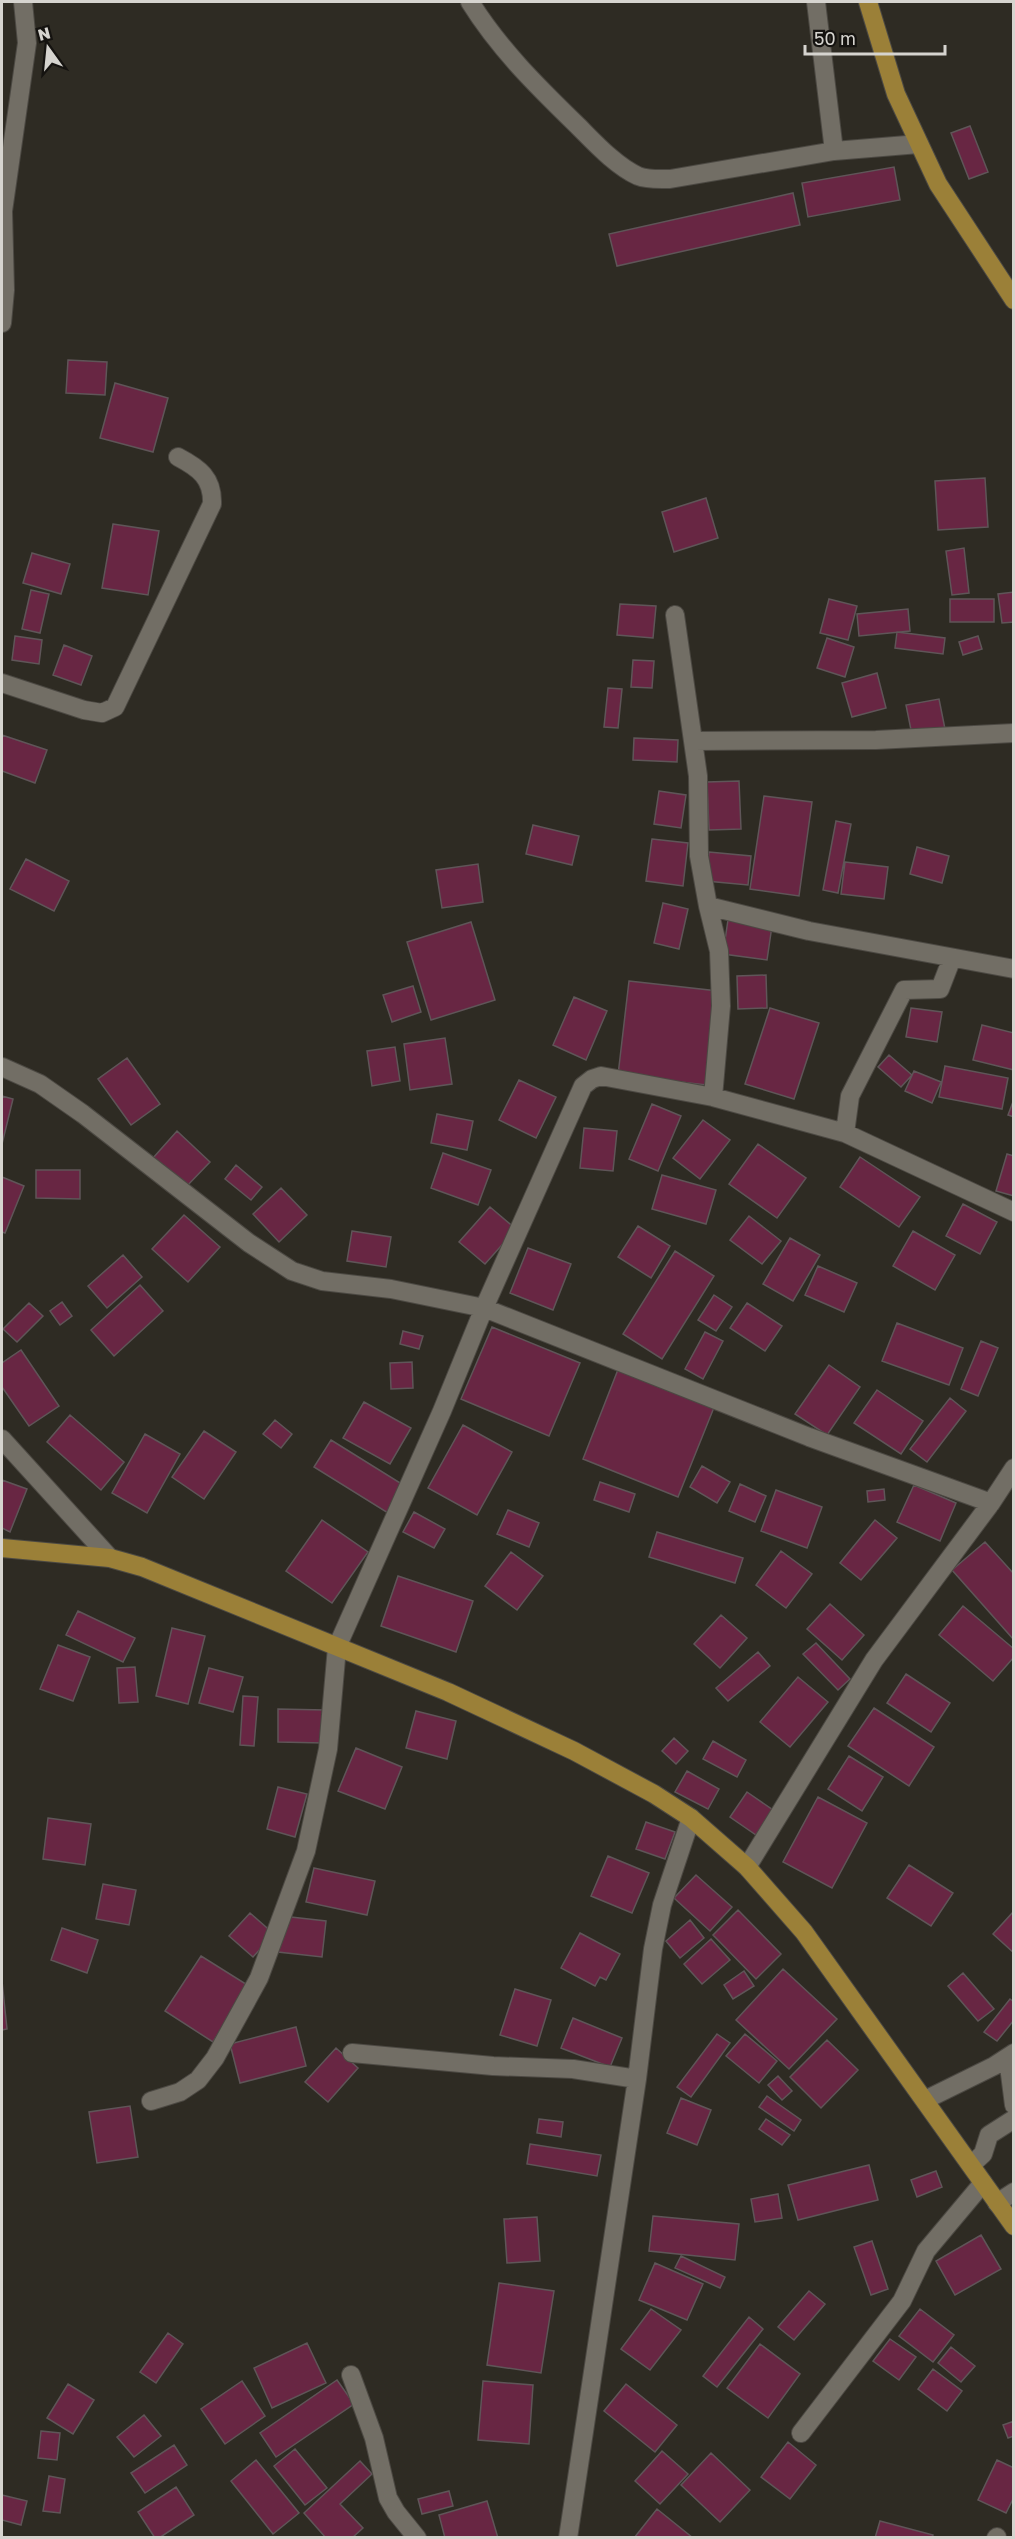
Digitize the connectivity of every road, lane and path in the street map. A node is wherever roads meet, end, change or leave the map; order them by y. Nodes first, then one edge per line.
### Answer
1 (23, 2) edge
2 (470, 2) edge
3 (816, 2) edge
4 (868, 2) edge
5 (919, 144) junction
6 (834, 151) junction
7 (1014, 300) edge
8 (2, 323) edge
9 (178, 457) dead end
10 (675, 615) dead end
11 (2, 683) edge
12 (1014, 733) edge
13 (693, 741) junction
14 (708, 906) junction
15 (952, 958) junction
16 (1014, 969) edge
17 (2, 1067) edge
18 (713, 1097) junction
19 (845, 1133) junction
20 (1014, 1212) edge
21 (483, 1308) junction
22 (2, 1439) edge
23 (1014, 1468) edge
24 (991, 1503) junction
25 (2, 1548) edge
26 (110, 1558) junction
27 (337, 1647) junction
28 (691, 1818) junction
29 (747, 1867) junction
30 (352, 2053) dead end
31 (1011, 2056) edge
32 (637, 2079) junction
33 (925, 2100) junction
34 (151, 2101) dead end
35 (1014, 2105) edge
36 (1014, 2119) edge
37 (971, 2166) junction
38 (983, 2183) junction
39 (1014, 2192) edge
40 (997, 2203) junction
41 (1014, 2226) edge
42 (351, 2375) dead end
43 (801, 2433) dead end
44 (417, 2538) edge
45 (568, 2538) edge

1 - 8 street
2 - 6 street
3 - 6 street
4 - 5 main road
5 - 6 street
5 - 7 main road
9 - 11 street
10 - 13 street
12 - 13 street
13 - 14 street
14 - 15 street
14 - 18 street
15 - 16 street
15 - 19 street
17 - 21 street
18 - 19 street
18 - 21 street
19 - 20 street
21 - 24 street
21 - 27 street
22 - 26 street
23 - 24 street
24 - 29 street
25 - 26 main road
26 - 27 main road
27 - 28 main road
27 - 34 street
28 - 29 main road
28 - 32 street
29 - 33 main road
30 - 32 street
31 - 33 street
31 - 35 street
32 - 45 street
33 - 37 main road
36 - 37 street
37 - 38 main road
38 - 40 main road
38 - 43 street
39 - 40 street
40 - 41 main road
42 - 44 street

